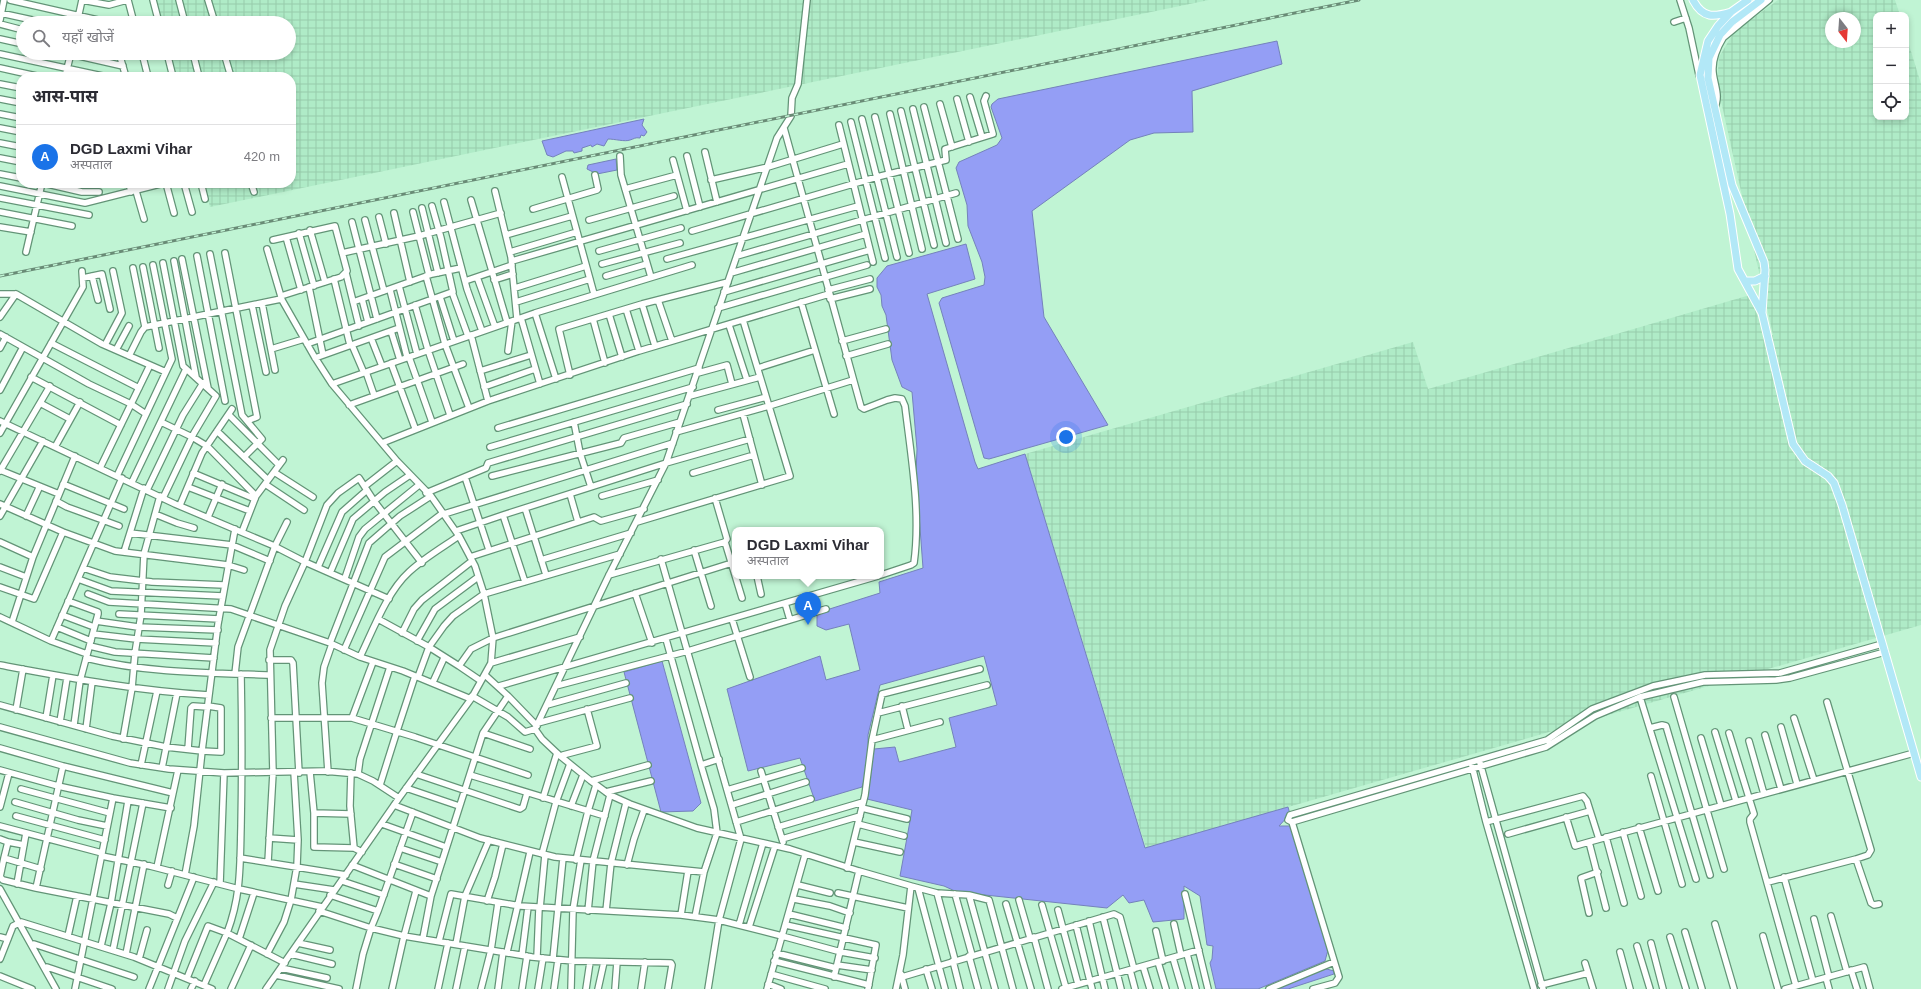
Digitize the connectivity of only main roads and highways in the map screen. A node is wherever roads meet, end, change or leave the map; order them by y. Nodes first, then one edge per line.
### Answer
1 (1694, 0) edge
2 (1748, 0) edge
3 (1761, 0) edge
4 (1731, 12) junction
5 (1765, 276) junction
6 (1745, 281) junction
7 (1762, 313) junction
8 (1921, 777) edge

1 - 4 main road
2 - 4 main road
3 - 5 main road
4 - 6 main road
5 - 6 main road
5 - 7 main road
6 - 7 main road
7 - 8 main road

